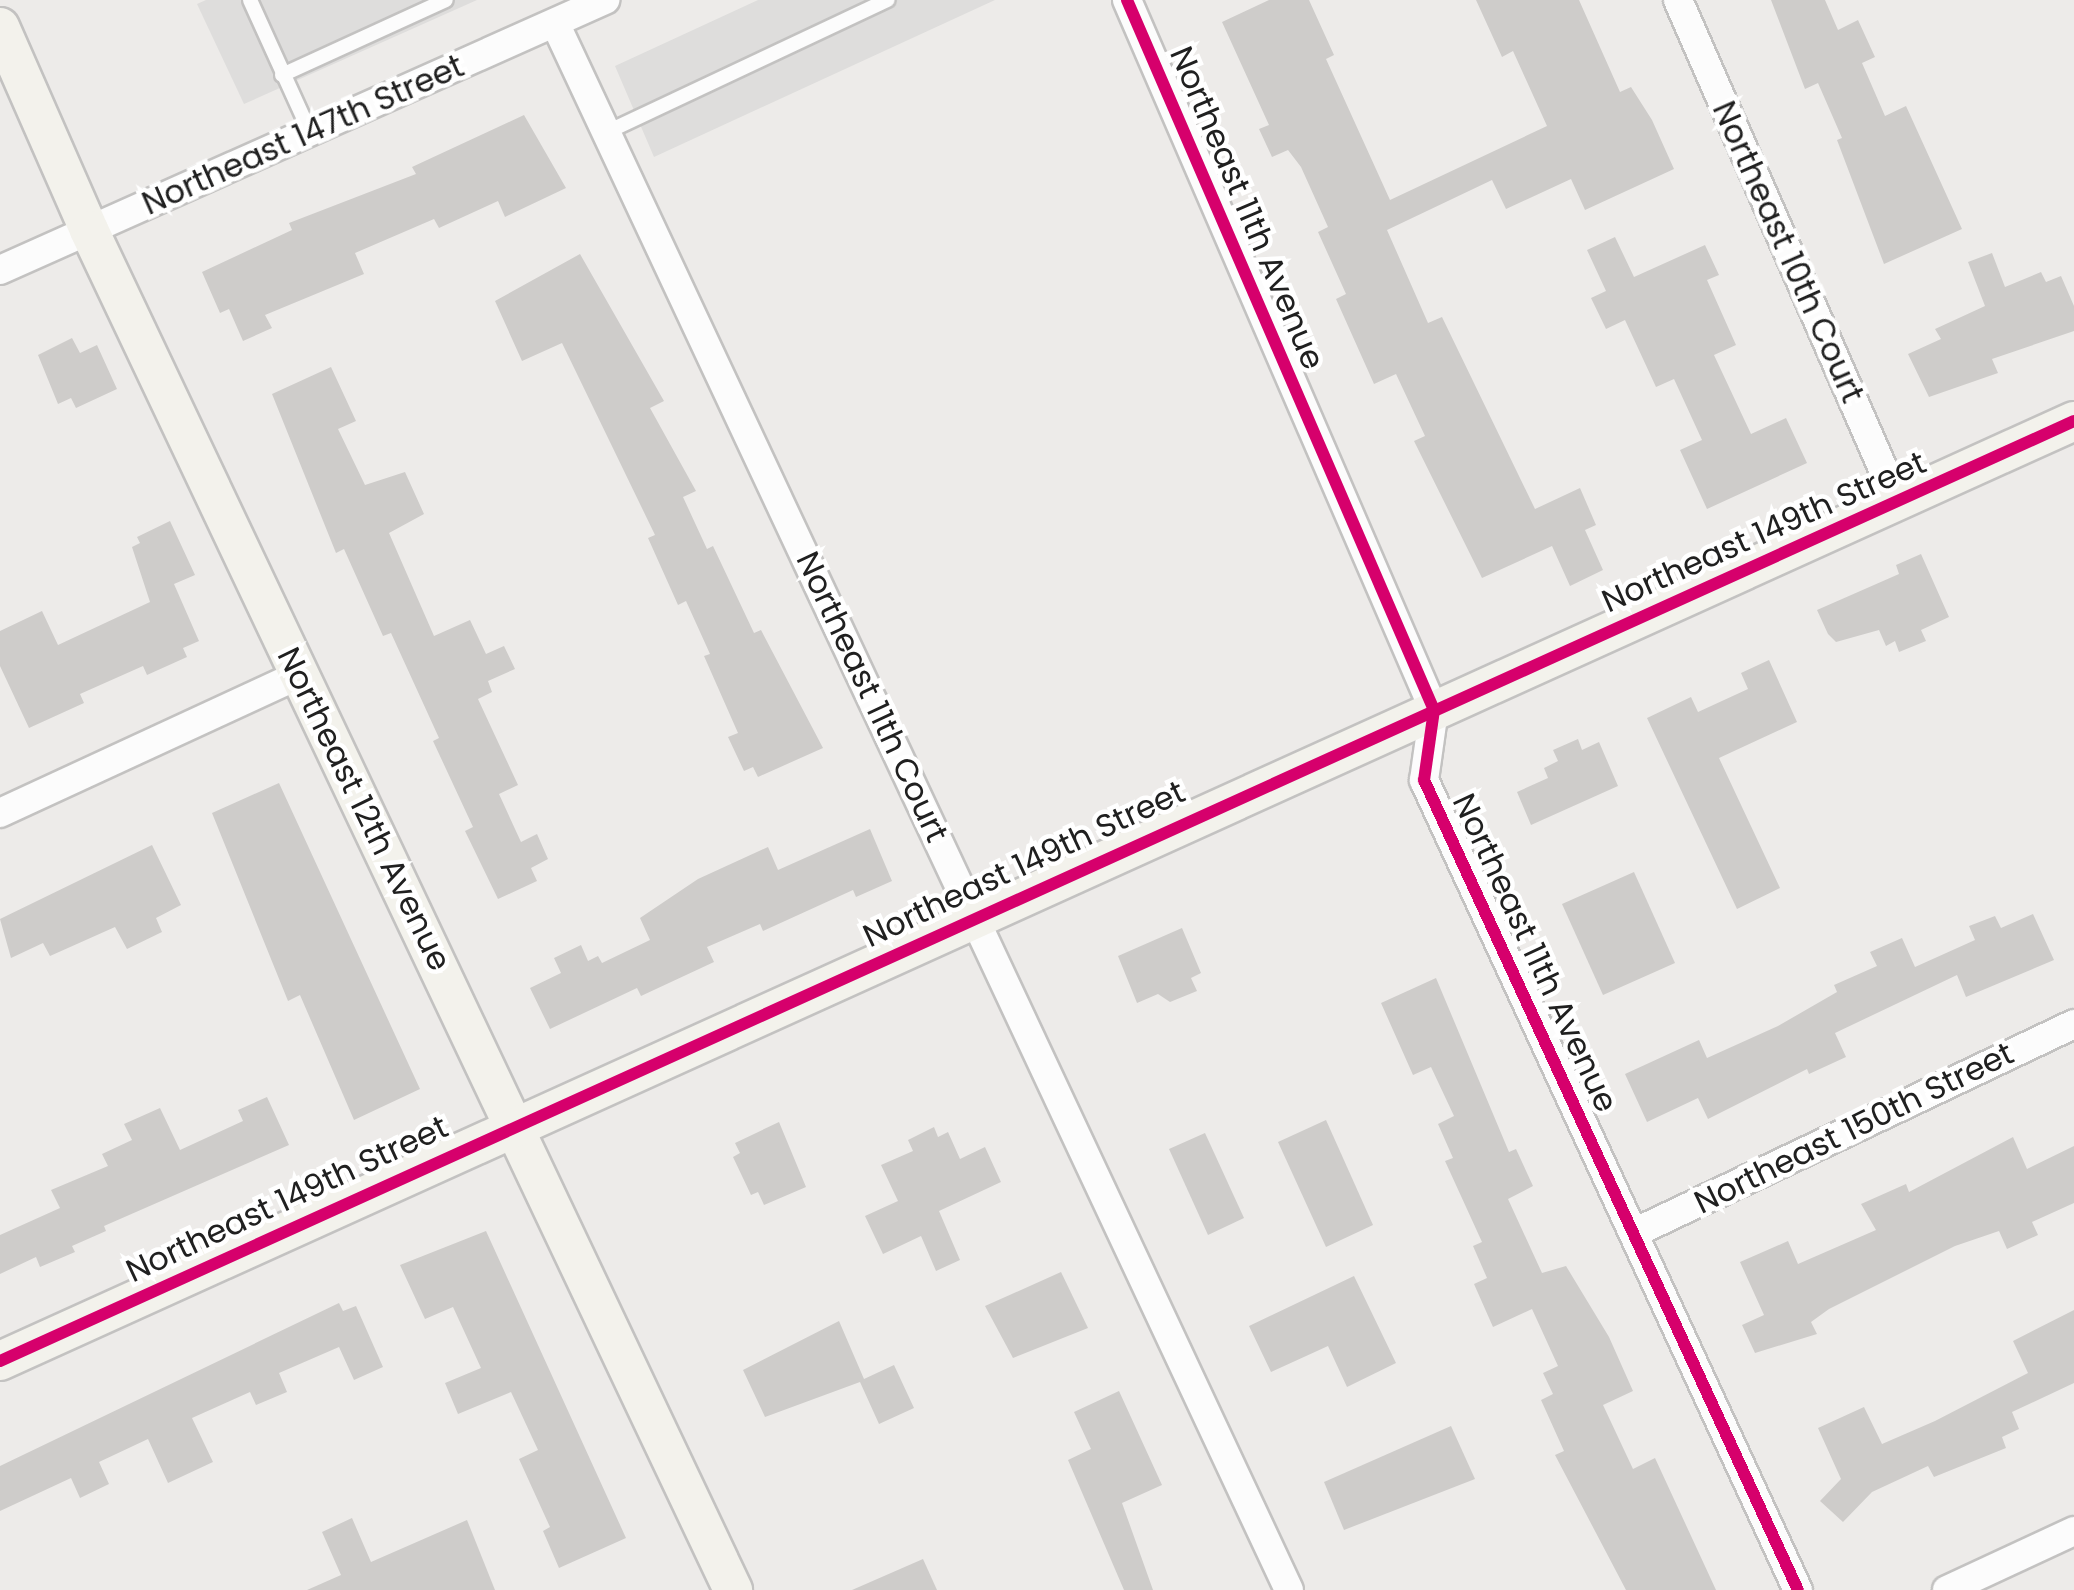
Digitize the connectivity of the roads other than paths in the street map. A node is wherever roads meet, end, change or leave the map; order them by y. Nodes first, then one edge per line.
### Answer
1 (250, 0) edge
2 (446, 0) edge
3 (605, 0) edge
4 (888, 0) edge
5 (1127, 0) edge
6 (1678, 0) edge
7 (556, 23) junction
8 (0, 27) edge
9 (282, 75) junction
10 (310, 132) junction
11 (606, 132) junction
12 (89, 230) junction
13 (0, 270) edge
14 (2074, 421) edge
15 (1898, 503) junction
16 (298, 675) junction
17 (1434, 710) junction
18 (0, 813) edge
19 (975, 917) junction
20 (2074, 1024) edge
21 (516, 1124) junction
22 (1634, 1234) junction
23 (0, 1361) edge
24 (2074, 1531) edge
25 (722, 1587) edge
26 (1289, 1590) edge
27 (1798, 1590) edge
28 (1948, 1590) edge

1 - 9 lane
2 - 9 lane
3 - 7 street, Northeast 147th Street
4 - 11 lane
5 - 17 street, Northeast 11th Avenue
6 - 15 street, Northeast 10th Court
7 - 10 street, Northeast 147th Street
7 - 11 street, Northeast 11th Court
8 - 12 street, Northeast 12th Avenue
9 - 10 lane
10 - 12 street, Northeast 147th Street
11 - 19 street, Northeast 11th Court
12 - 13 street, Northeast 147th Street
12 - 16 street, Northeast 12th Avenue
14 - 15 street, Northeast 149th Street
15 - 17 street, Northeast 149th Street
16 - 18 street
16 - 21 street, Northeast 12th Avenue
17 - 19 street, Northeast 149th Street
17 - 22 street, Northeast 11th Avenue
19 - 21 street, Northeast 149th Street
19 - 26 street, Northeast 11th Court
20 - 22 street, Northeast 150th Street
21 - 23 street, Northeast 149th Street
21 - 25 street, Northeast 12th Avenue
22 - 27 street, Northeast 11th Avenue
24 - 28 street

